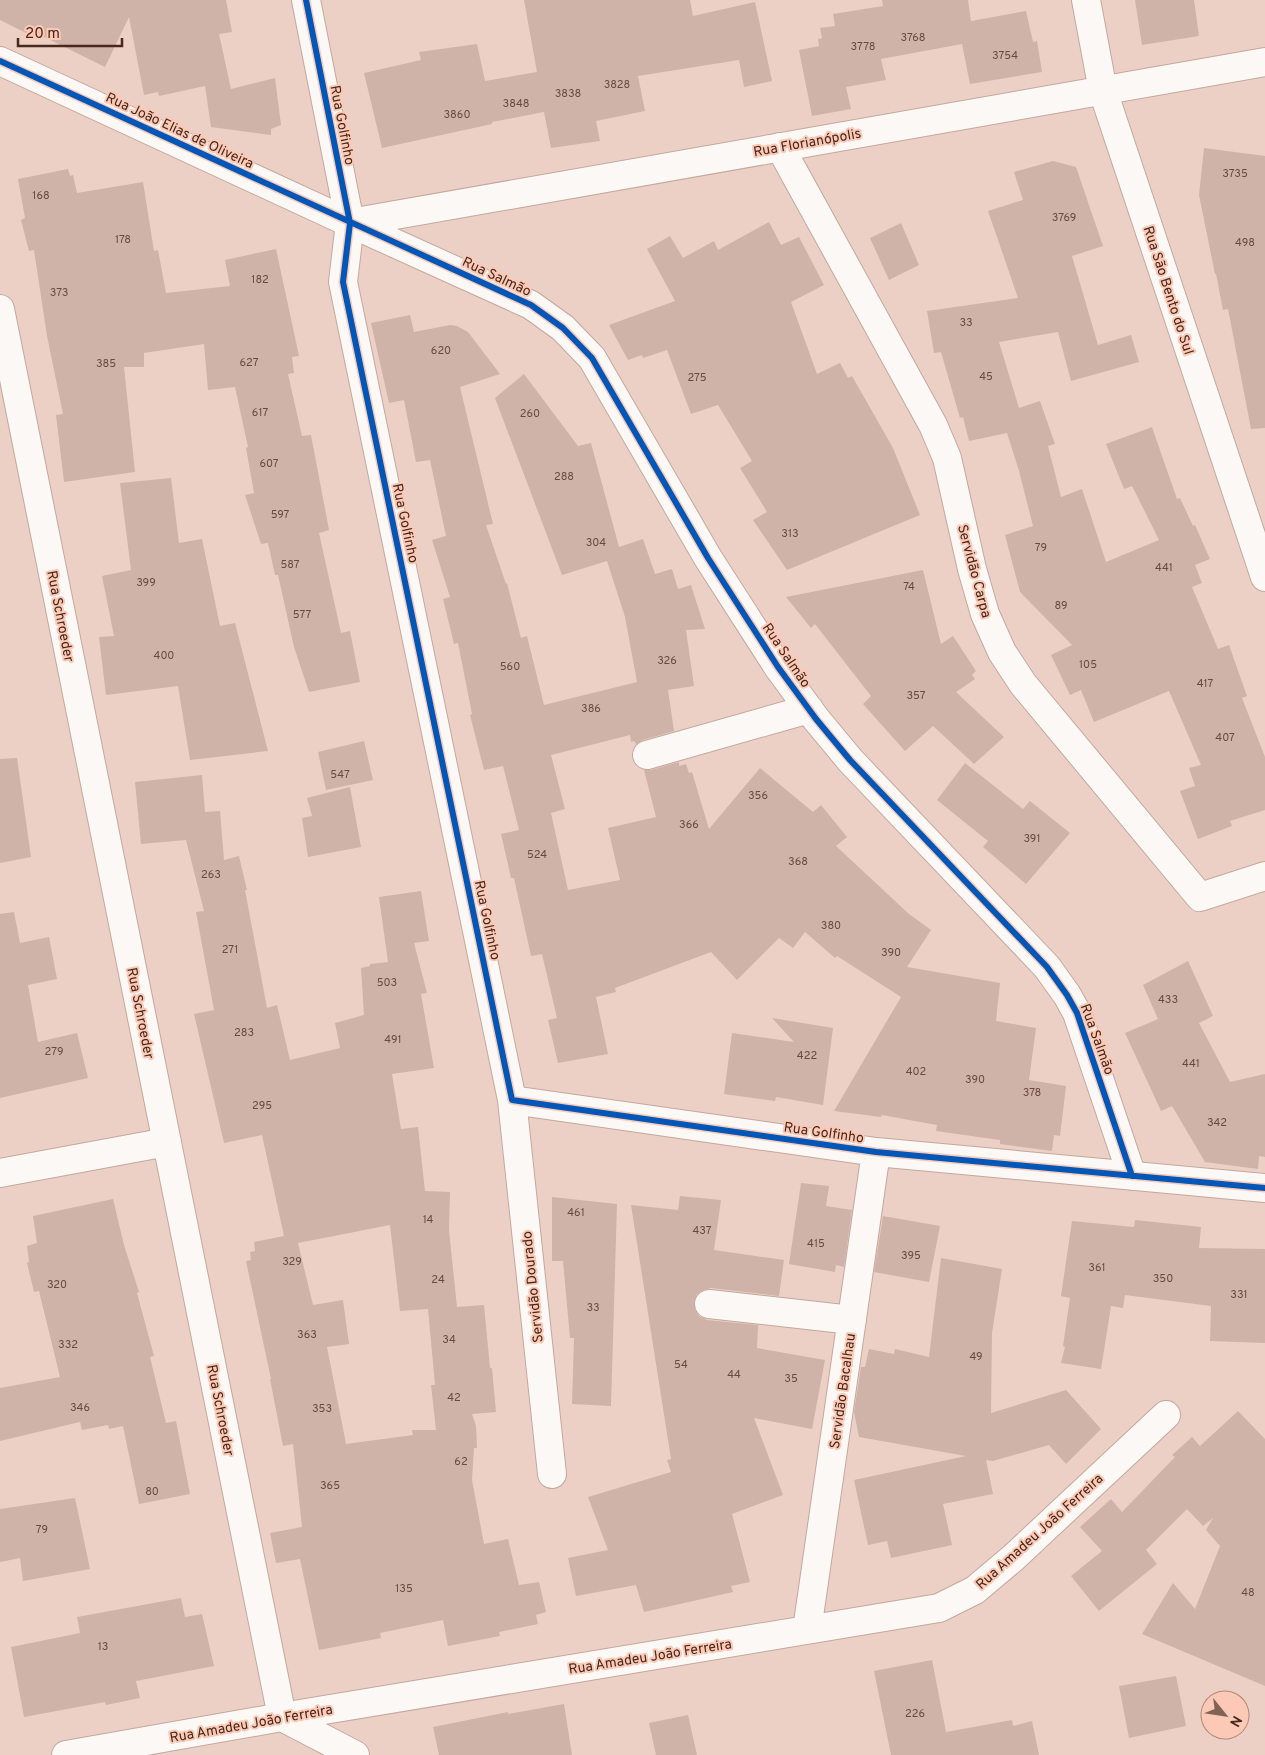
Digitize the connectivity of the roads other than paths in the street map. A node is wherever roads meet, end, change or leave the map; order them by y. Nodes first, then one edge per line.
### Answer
1 (306, 0) edge
2 (1086, 0) edge
3 (0, 61) edge
4 (1265, 62) edge
5 (1103, 91) junction
6 (780, 147) junction
7 (350, 223) junction
8 (0, 309) edge
9 (1265, 576) edge
10 (809, 709) junction
11 (647, 755) dead end
12 (1265, 876) edge
13 (512, 1100) junction
14 (167, 1142) junction
15 (876, 1152) junction
16 (0, 1173) edge
17 (1132, 1176) junction
18 (1265, 1188) edge
19 (710, 1304) dead end
20 (852, 1320) junction
21 (1166, 1415) dead end
22 (552, 1474) dead end
23 (807, 1630) junction
24 (282, 1717) junction
25 (66, 1755) edge
26 (355, 1755) edge

1 - 7 street, Rua Golfinho
2 - 5 street, Rua São Bento do Sul
3 - 7 street, Rua João Elias de Oliveira
4 - 5 street, Rua Florianópolis
5 - 6 street, Rua Florianópolis
5 - 9 street, Rua São Bento do Sul
6 - 7 street, Rua Florianópolis
6 - 12 street, Servidão Carpa
7 - 10 street, Rua Salmão
7 - 13 street, Rua Golfinho
8 - 14 street, Rua Schroeder
10 - 11 street
10 - 17 street, Rua Salmão
13 - 15 street, Rua Golfinho
13 - 22 street, Servidão Dourado
14 - 16 street
14 - 24 street, Rua Schroeder
15 - 17 street, Rua Golfinho
15 - 20 street, Servidão Bacalhau
17 - 18 street, Rua Golfinho
19 - 20 street
20 - 23 street, Servidão Bacalhau
21 - 23 street, Rua Amadeu João Ferreira
23 - 24 street, Rua Amadeu João Ferreira
24 - 25 street, Rua Amadeu João Ferreira
24 - 26 street

